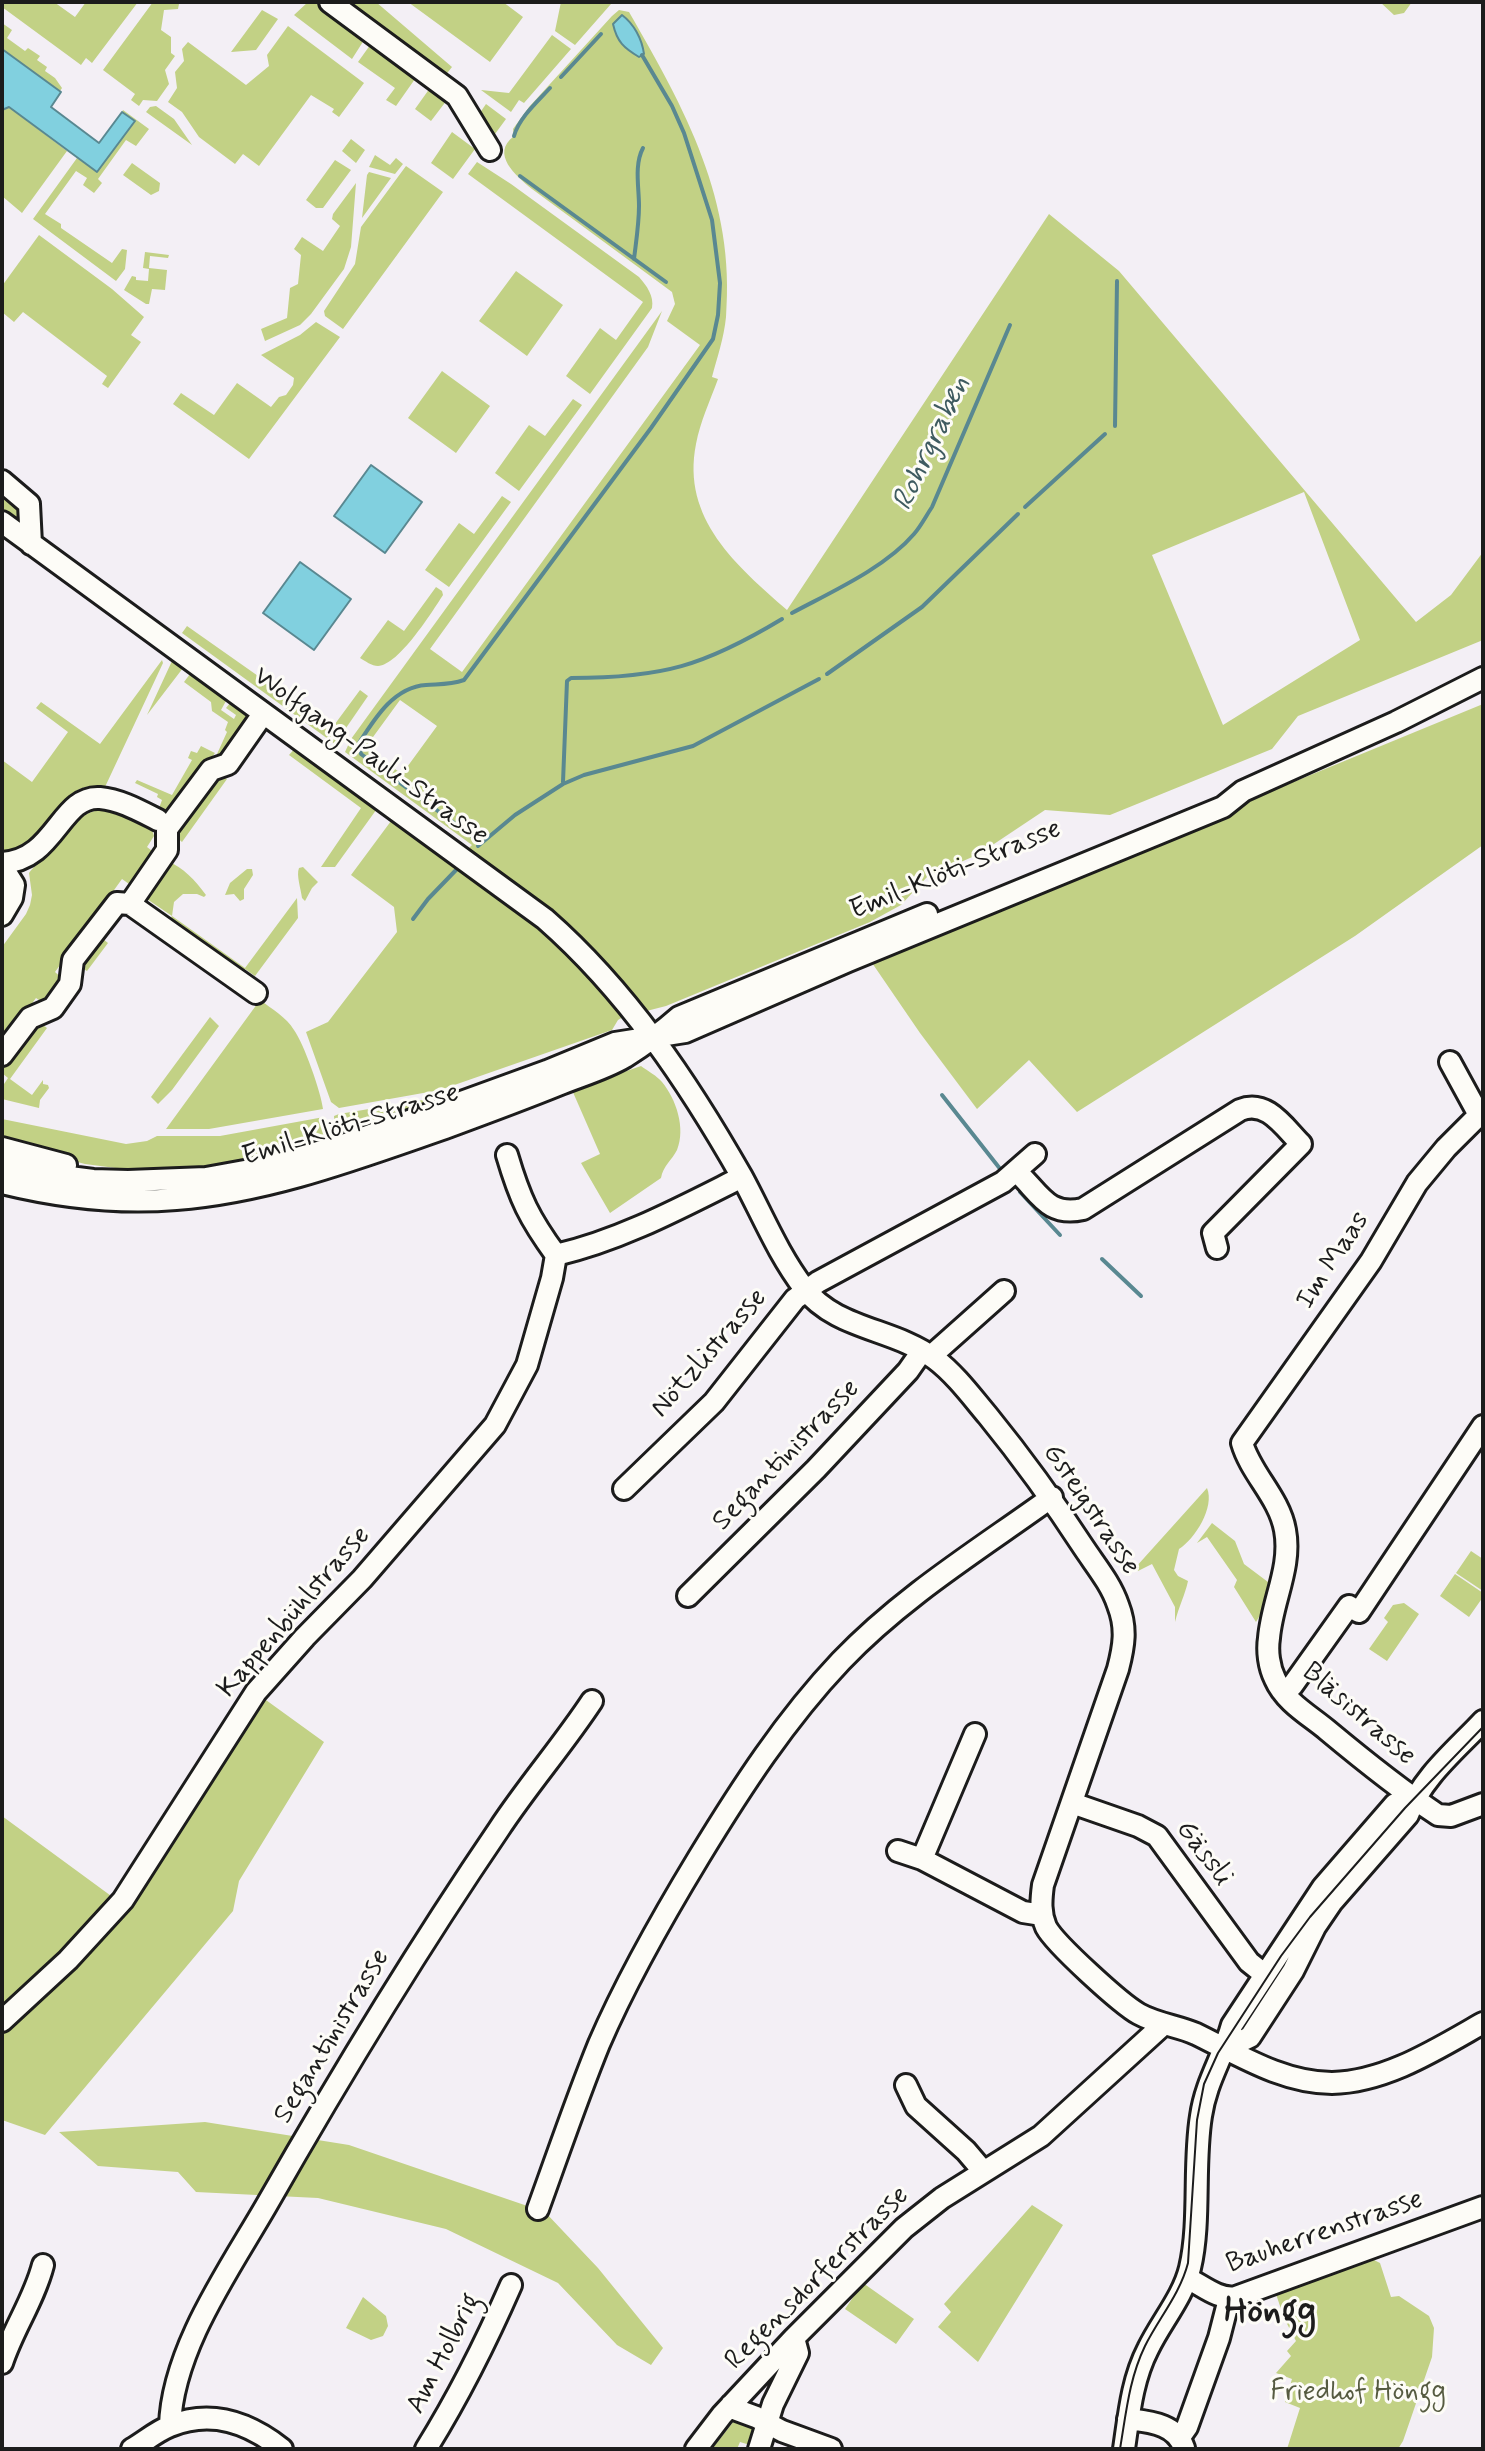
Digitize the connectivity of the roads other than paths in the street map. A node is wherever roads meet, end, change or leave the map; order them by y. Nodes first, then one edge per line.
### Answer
1 (330, 2) edge
2 (490, 150) dead end
3 (2, 481) edge
4 (2, 522) edge
5 (31, 544) junction
6 (1483, 678) edge
7 (263, 714) junction
8 (158, 820) dead end
9 (2, 864) edge
10 (130, 904) junction
11 (2, 915) edge
12 (256, 993) dead end
13 (654, 1038) junction
14 (2, 1055) edge
15 (1450, 1062) dead end
16 (2, 1148) edge
17 (1035, 1154) dead end
18 (507, 1155) dead end
19 (2, 1164) edge
20 (1016, 1171) junction
21 (742, 1177) junction
22 (128, 1181) junction
23 (2, 1183) edge
24 (2, 1193) edge
25 (50, 1194) junction
26 (1217, 1248) dead end
27 (556, 1255) junction
28 (806, 1291) junction
29 (1004, 1291) dead end
30 (927, 1354) junction
31 (1483, 1426) edge
32 (1242, 1443) joint
33 (624, 1489) dead end
34 (1052, 1497) junction
35 (688, 1596) dead end
36 (1282, 1691) junction
37 (592, 1701) dead end
38 (1483, 1721) edge
39 (975, 1734) dead end
40 (1414, 1798) junction
41 (1072, 1803) junction
42 (1483, 1804) edge
43 (898, 1851) dead end
44 (922, 1859) junction
45 (1042, 1915) junction
46 (1310, 1921) junction
47 (1264, 1974) junction
48 (2, 2021) edge
49 (1483, 2023) edge
50 (1164, 2024) junction
51 (1225, 2049) junction
52 (906, 2085) dead end
53 (983, 2171) junction
54 (1483, 2207) edge
55 (538, 2209) dead end
56 (43, 2265) dead end
57 (1187, 2278) junction
58 (511, 2285) dead end
59 (1229, 2299) junction
60 (794, 2338) junction
61 (2, 2363) edge
62 (731, 2405) junction
63 (1128, 2419) junction
64 (766, 2423) junction
65 (170, 2426) junction
66 (1182, 2443) edge
67 (137, 2448) edge
68 (282, 2449) edge
69 (426, 2449) edge
70 (696, 2449) edge
71 (759, 2449) edge
72 (831, 2449) edge
73 (1124, 2449) edge

1 - 2 street
3 - 5 street
4 - 5 street, Wolfgang-Pauli-Strasse
5 - 7 street, Wolfgang-Pauli-Strasse
6 - 13 street, Emil-Klöti-Strasse
7 - 10 street
7 - 13 street, Wolfgang-Pauli-Strasse
8 - 9 street
9 - 11 street
10 - 12 street
10 - 14 street
13 - 21 street, Gsteigstrasse
13 - 22 street, Emil-Klöti-Strasse
13 - 25 street, Emil-Klöti-Strasse
15 - 32 street, Im Maas
16 - 22 street
17 - 20 street, Nötzlistrasse
18 - 27 street
19 - 22 street, Emil-Klöti-Strasse
20 - 26 street
20 - 28 street, Nötzlistrasse
21 - 27 street
21 - 28 street, Gsteigstrasse
23 - 25 street, Emil-Klöti-Strasse
24 - 25 street
27 - 48 street, Kappenbühlstrasse
28 - 30 street, Gsteigstrasse
28 - 33 street, Nötzlistrasse
29 - 30 street, Segantinistrasse
30 - 34 street, Gsteigstrasse
30 - 35 street, Segantinistrasse
31 - 36 street
32 - 36 street, Bläsistrasse
34 - 41 street, Gsteigstrasse
34 - 55 street
36 - 40 street, Bläsistrasse
37 - 65 street, Segantinistrasse
38 - 40 street
39 - 44 street
40 - 42 street, Bläsistrasse
40 - 46 street
41 - 45 street, Gsteigstrasse
41 - 47 street, Gässli
43 - 44 street
44 - 45 street
45 - 50 street
46 - 47 street
46 - 51 street
47 - 51 street
49 - 51 street
50 - 51 street
50 - 53 street, Regensdorferstrasse
51 - 57 street
52 - 53 street
53 - 60 street, Regensdorferstrasse
54 - 59 street, Bauherrenstrasse
56 - 61 street
57 - 59 street, Bauherrenstrasse
57 - 63 street
58 - 69 street, Am Holbrig
59 - 66 street
60 - 62 street, Regensdorferstrasse
60 - 64 street
62 - 64 street
62 - 70 street, Regensdorferstrasse
63 - 66 street
63 - 73 street
64 - 71 street
64 - 72 street
65 - 67 street
65 - 68 street

